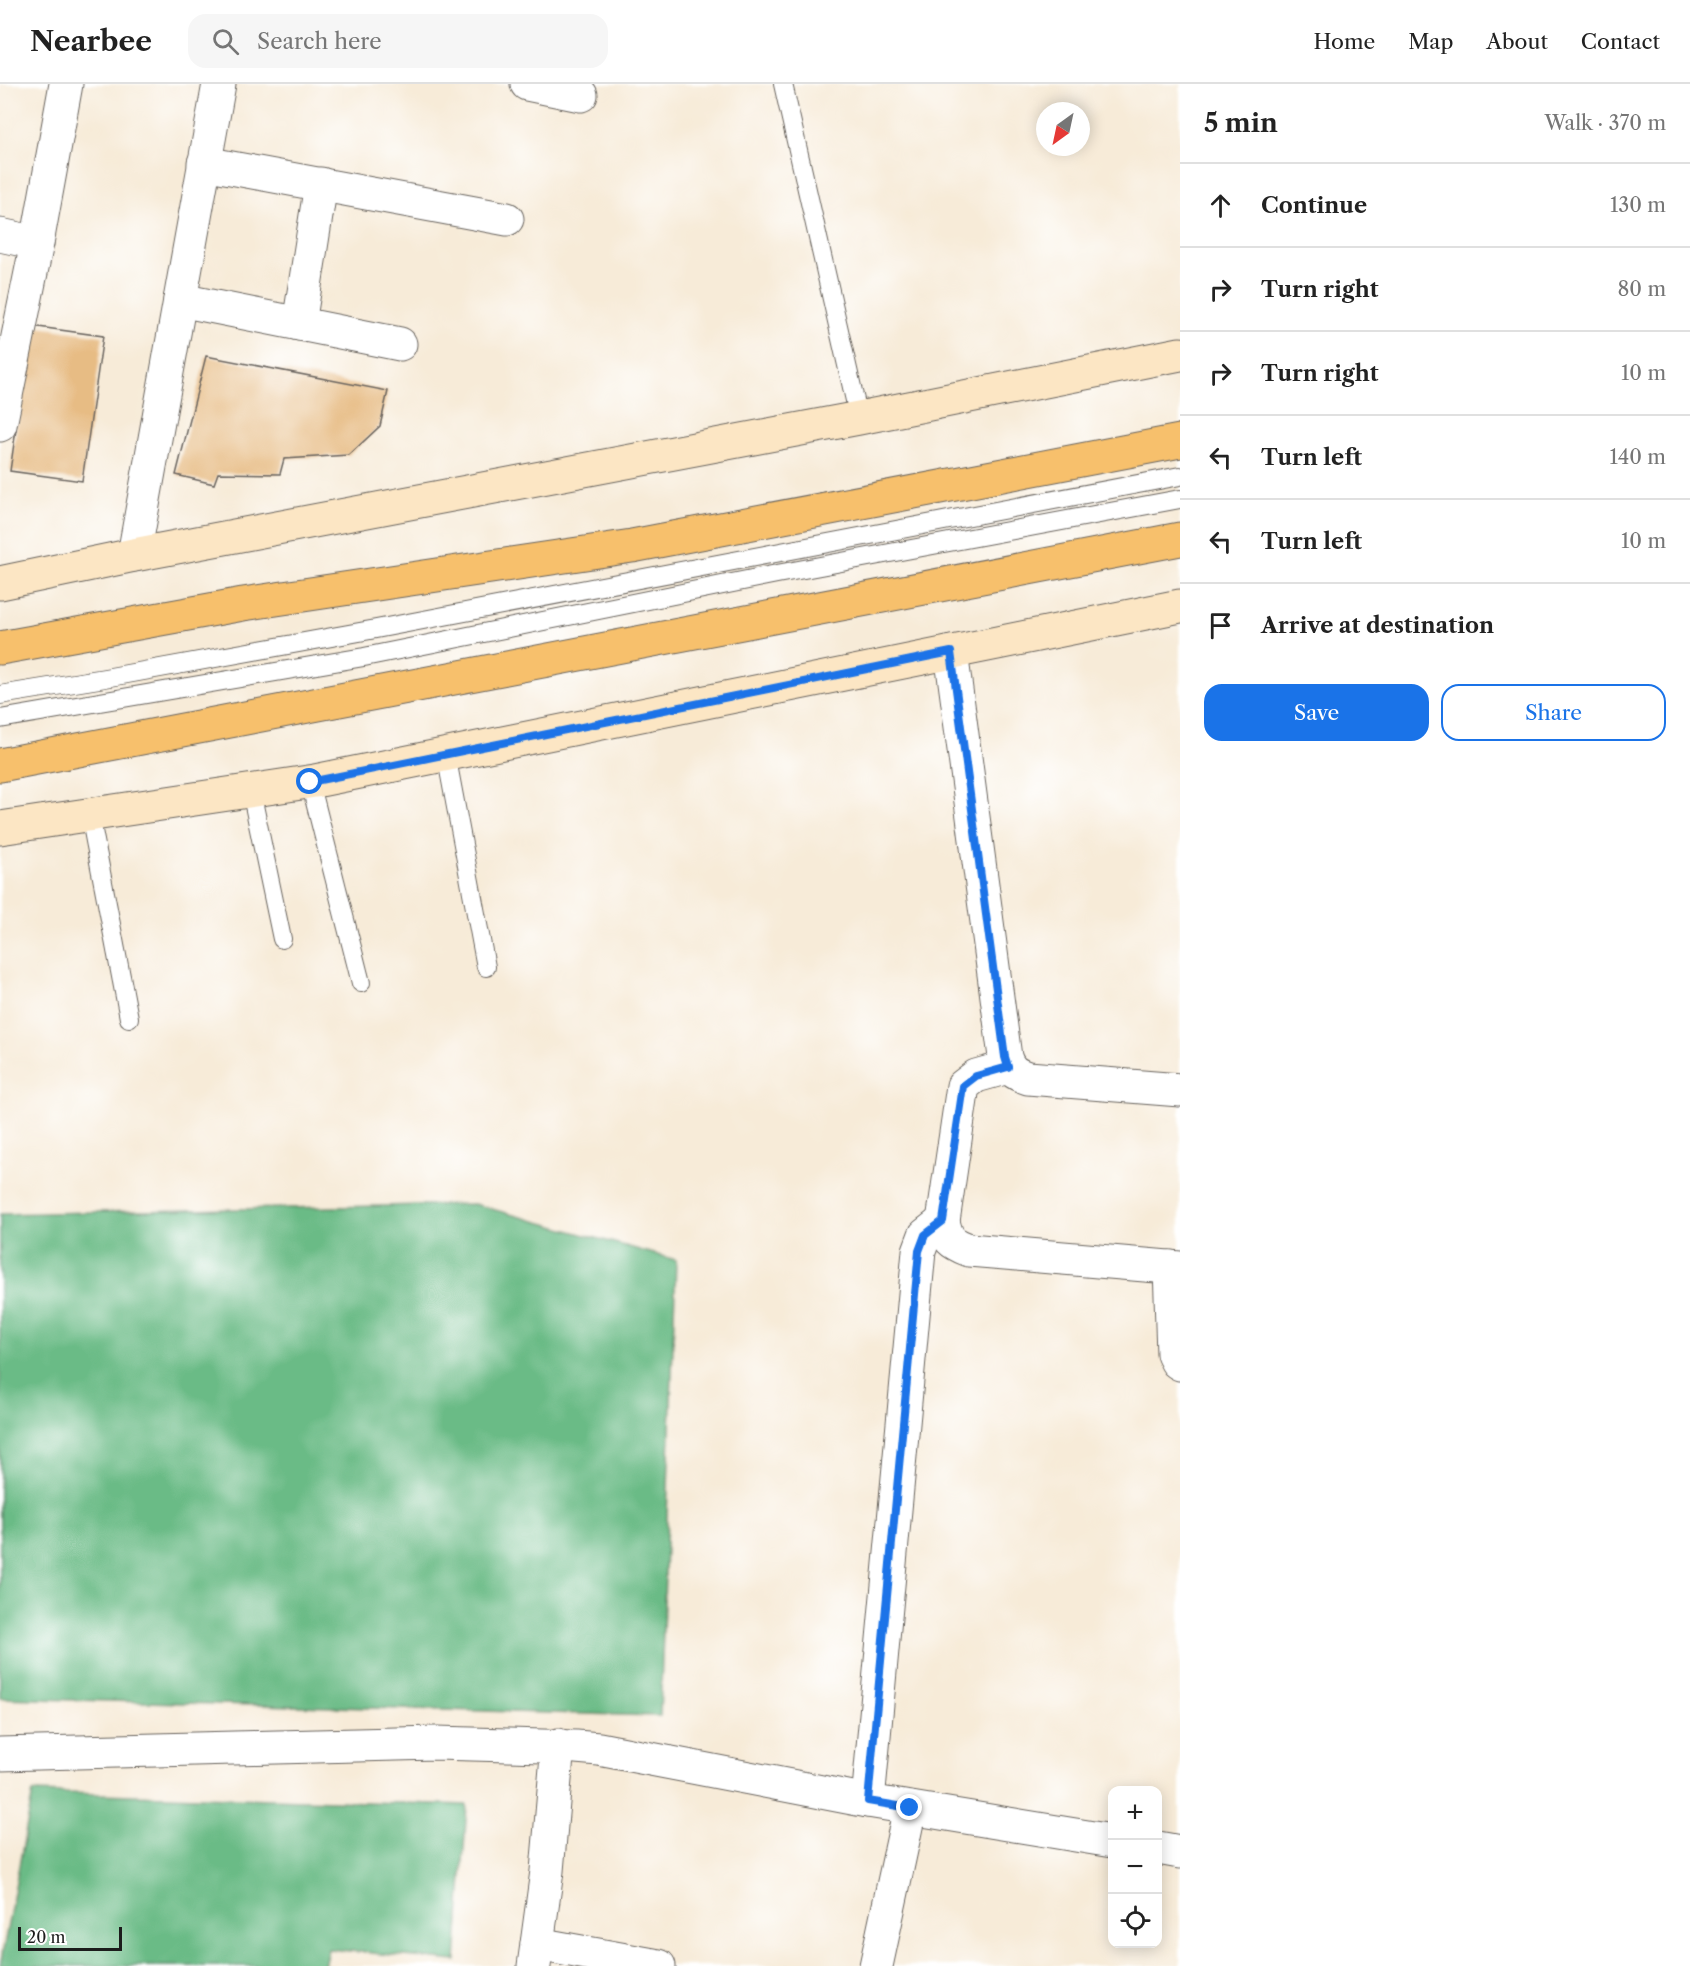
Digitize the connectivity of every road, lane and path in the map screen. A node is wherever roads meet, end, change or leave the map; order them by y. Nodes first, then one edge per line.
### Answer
1 (66, 84) edge
2 (219, 84) edge
3 (527, 84) edge
4 (783, 84) edge
5 (581, 95) dead end
6 (204, 163) junction
7 (321, 184) junction
8 (507, 219) dead end
9 (0, 235) edge
10 (37, 243) junction
11 (180, 300) junction
12 (299, 324) junction
13 (400, 344) dead end
14 (1180, 354) edge
15 (859, 418) junction
16 (0, 425) edge
17 (1180, 441) edge
18 (1180, 476) edge
19 (1180, 499) edge
20 (1180, 539) edge
21 (134, 555) junction
22 (0, 584) edge
23 (1180, 606) edge
24 (0, 648) edge
25 (951, 652) junction
26 (0, 695) edge
27 (0, 719) edge
28 (446, 754) junction
29 (0, 765) edge
30 (310, 782) junction
31 (251, 790) junction
32 (90, 815) junction
33 (0, 828) edge
34 (282, 939) dead end
35 (486, 967) dead end
36 (361, 983) dead end
37 (129, 1017) dead end
38 (1008, 1067) junction
39 (1180, 1090) edge
40 (943, 1221) junction
41 (1175, 1268) edge
42 (1180, 1364) edge
43 (558, 1745) junction
44 (0, 1754) edge
45 (868, 1801) junction
46 (910, 1808) junction
47 (1108, 1840) edge
48 (1162, 1849) edge
49 (1180, 1852) edge
50 (535, 1955) edge
51 (659, 1966) edge
52 (876, 1966) edge

1 - 10 street
2 - 6 street
3 - 5 street
4 - 15 lane
6 - 7 street
6 - 11 street
7 - 8 street
7 - 12 street
9 - 10 street
10 - 16 street
11 - 12 street
11 - 21 street
12 - 13 street
14 - 15 street
15 - 21 street
17 - 24 main road
18 - 26 lane
19 - 27 lane
20 - 29 main road
21 - 22 street
23 - 25 street
25 - 28 street
25 - 38 street
28 - 30 street
28 - 35 lane
30 - 31 street
30 - 36 lane
31 - 32 street
31 - 34 lane
32 - 33 street
32 - 37 lane
38 - 39 street
38 - 40 street
40 - 41 street
40 - 45 street
41 - 42 street
43 - 44 street
43 - 45 street
43 - 50 street
45 - 46 street
46 - 47 street
46 - 52 street
48 - 49 street
50 - 51 street

